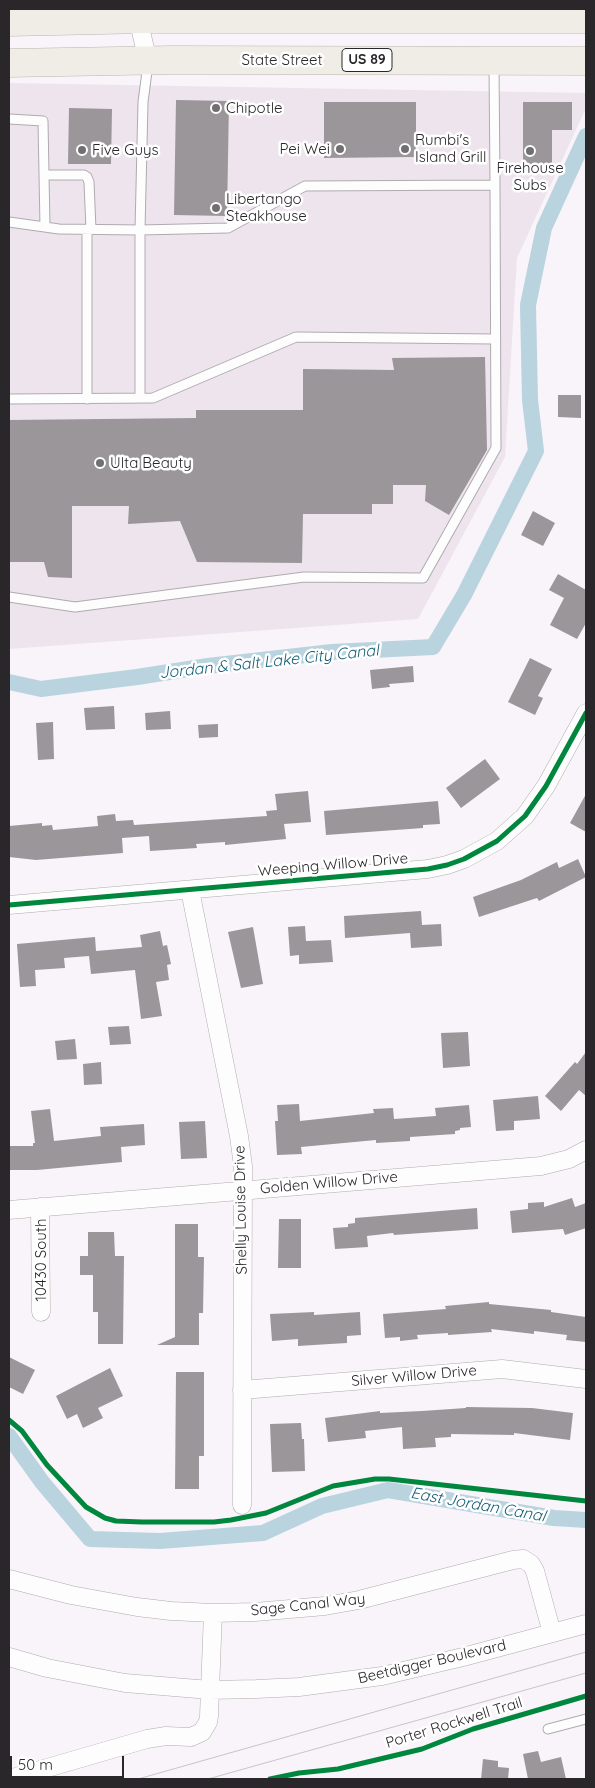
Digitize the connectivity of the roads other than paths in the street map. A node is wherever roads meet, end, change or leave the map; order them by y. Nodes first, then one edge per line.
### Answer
1 (148, 14) edge
2 (544, 14) edge
3 (583, 16) edge
4 (9, 22) edge
5 (494, 60) junction
6 (148, 61) junction
7 (586, 61) edge
8 (9, 62) edge
9 (9, 119) edge
10 (44, 174) junction
11 (495, 184) junction
12 (9, 222) edge
13 (45, 227) junction
14 (89, 230) junction
15 (140, 230) junction
16 (494, 339) junction
17 (140, 398) junction
18 (9, 399) edge
19 (87, 399) junction
20 (9, 597) edge
21 (586, 713) edge
22 (190, 890) junction
23 (9, 905) edge
24 (586, 1150) edge
25 (242, 1191) junction
26 (40, 1207) junction
27 (9, 1210) edge
28 (41, 1312) dead end
29 (586, 1378) edge
30 (242, 1390) junction
31 (242, 1505) dead end
32 (9, 1578) edge
33 (213, 1612) junction
34 (586, 1624) edge
35 (552, 1633) junction
36 (9, 1657) edge
37 (210, 1690) junction
38 (586, 1719) edge
39 (548, 1729) dead end
40 (9, 1779) edge

1 - 2 main road
1 - 4 main road
1 - 6 street
2 - 3 main road
5 - 6 main road, State Street / US 89
5 - 7 main road, State Street / US 89
5 - 11 lane
6 - 8 main road, State Street / US 89
6 - 15 lane
9 - 10 lane
10 - 13 lane
10 - 14 lane
11 - 15 lane
11 - 16 lane
12 - 13 lane
13 - 14 lane
14 - 15 lane
14 - 19 lane
15 - 17 lane
16 - 17 lane
16 - 20 lane
17 - 19 lane
18 - 19 lane
21 - 22 street, Weeping Willow Drive
22 - 23 street, Weeping Willow Drive
22 - 25 street, Shelly Louise Drive
24 - 25 street, Golden Willow Drive
25 - 26 street, Golden Willow Drive
25 - 30 street, Shelly Louise Drive
26 - 27 street, Golden Willow Drive
26 - 28 street, 10430 South
29 - 30 street, Silver Willow Drive
30 - 31 street, Shelly Louise Drive
32 - 33 street, Sage Canal Way
33 - 35 street, Sage Canal Way
33 - 37 street
34 - 35 street, Beetdigger Boulevard
35 - 37 street, Beetdigger Boulevard
36 - 37 street, Beetdigger Boulevard
37 - 40 street
38 - 39 lane

